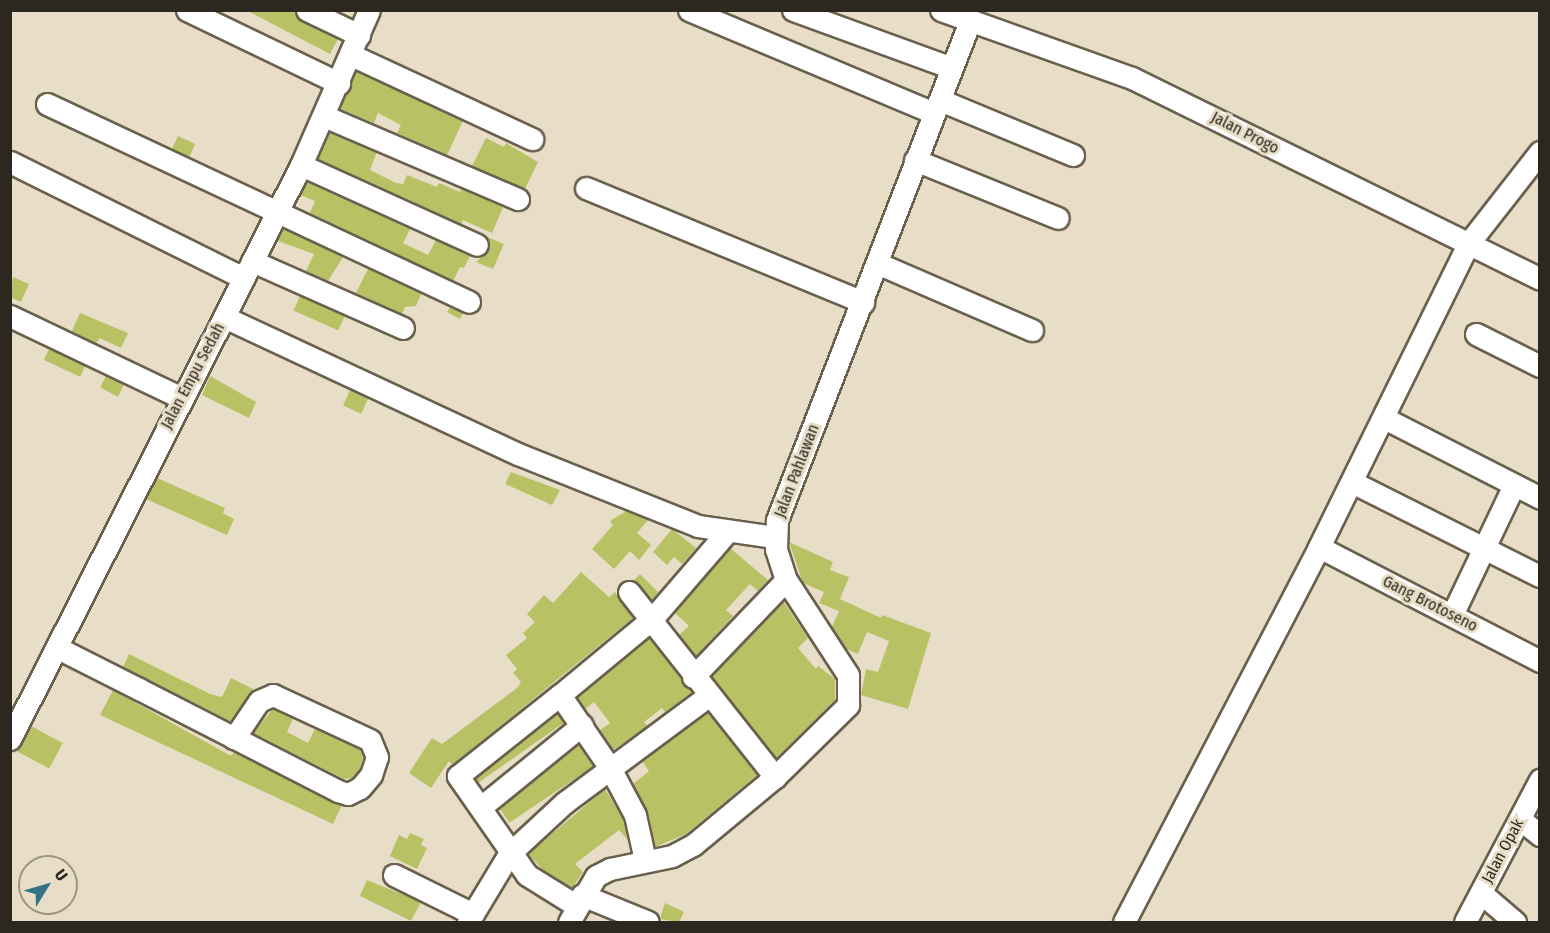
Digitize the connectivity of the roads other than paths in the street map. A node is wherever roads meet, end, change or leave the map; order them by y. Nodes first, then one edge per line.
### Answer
1 (187, 10) edge
2 (307, 10) edge
3 (369, 10) edge
4 (689, 10) edge
5 (793, 10) edge
6 (940, 10) edge
7 (970, 21) junction
8 (358, 35) junction
9 (351, 55) junction
10 (952, 69) junction
11 (339, 83) junction
12 (47, 104) dead end
13 (937, 106) junction
14 (324, 116) junction
15 (532, 139) dead end
16 (1539, 152) edge
17 (1073, 154) dead end
18 (915, 160) junction
19 (10, 162) edge
20 (301, 165) junction
21 (586, 188) dead end
22 (518, 199) dead end
23 (276, 215) junction
24 (1058, 218) dead end
25 (1468, 244) junction
26 (477, 245) dead end
27 (877, 263) junction
28 (248, 270) junction
29 (1539, 279) edge
30 (469, 302) dead end
31 (863, 302) junction
32 (10, 316) edge
33 (224, 316) junction
34 (403, 328) dead end
35 (1032, 330) dead end
36 (1476, 334) dead end
37 (1539, 366) edge
38 (180, 397) junction
39 (1384, 418) junction
40 (1352, 482) junction
41 (1514, 485) junction
42 (1539, 498) edge
43 (727, 532) junction
44 (774, 537) junction
45 (1319, 547) junction
46 (1486, 549) junction
47 (1539, 576) edge
48 (786, 580) junction
49 (629, 592) dead end
50 (1452, 615) junction
51 (652, 619) junction
52 (58, 648) junction
53 (1539, 662) edge
54 (693, 677) junction
55 (560, 695) junction
56 (708, 696) junction
57 (582, 725) junction
58 (234, 738) junction
59 (10, 739) edge
60 (610, 768) junction
61 (775, 777) junction
62 (1539, 780) edge
63 (481, 807) junction
64 (1520, 819) junction
65 (1539, 835) edge
66 (509, 854) junction
67 (645, 860) junction
68 (394, 875) dead end
69 (1481, 893) junction
70 (576, 908) edge
71 (471, 918) edge
72 (648, 922) edge
73 (1124, 922) edge
74 (1465, 922) edge
75 (1515, 922) edge

1 - 11 street
2 - 8 street
3 - 8 street, Jalan Empu Sedah
4 - 13 street
5 - 10 street
6 - 7 street, Jalan Progo
7 - 10 street, Jalan Pahlawan
7 - 25 street, Jalan Progo
8 - 9 street, Jalan Empu Sedah
9 - 11 street, Jalan Empu Sedah
9 - 15 street
10 - 13 street, Jalan Pahlawan
11 - 14 street, Jalan Empu Sedah
12 - 23 street
13 - 17 street
13 - 18 street, Jalan Pahlawan
14 - 20 street, Jalan Empu Sedah
14 - 22 street
16 - 25 street
18 - 24 street
18 - 27 street, Jalan Pahlawan
19 - 28 street
20 - 23 street, Jalan Empu Sedah
20 - 26 street
21 - 31 street
23 - 28 street, Jalan Empu Sedah
23 - 30 street
25 - 29 street, Jalan Progo
25 - 39 street
27 - 31 street, Jalan Pahlawan
27 - 35 street
28 - 33 street, Jalan Empu Sedah
28 - 34 street
31 - 44 street, Jalan Pahlawan
32 - 38 street
33 - 38 street, Jalan Empu Sedah
33 - 43 street
36 - 37 street
38 - 52 street, Jalan Empu Sedah
39 - 40 street
39 - 41 street
40 - 45 street
40 - 46 street
41 - 42 street
41 - 46 street
43 - 44 street
43 - 51 street
44 - 48 street, Jalan Pahlawan
45 - 50 street, Gang Brotoseno
45 - 73 street
46 - 47 street
46 - 50 street
48 - 54 street
48 - 61 street, Jalan Pahlawan
49 - 51 street
50 - 53 street, Gang Brotoseno
51 - 54 street
51 - 55 street
52 - 58 street
52 - 59 street, Jalan Empu Sedah
54 - 56 street
55 - 57 street
55 - 63 street
56 - 60 street
56 - 61 street
57 - 60 street
57 - 63 street
58 - 58 street
60 - 66 street
60 - 67 street
61 - 67 street, Jalan Pahlawan
62 - 64 street, Jalan Opak
63 - 66 street
64 - 65 street
64 - 69 street, Jalan Opak
66 - 70 street
66 - 71 street
67 - 70 street, Jalan Pahlawan
68 - 71 street
69 - 74 street, Jalan Opak
69 - 75 street
70 - 72 street

